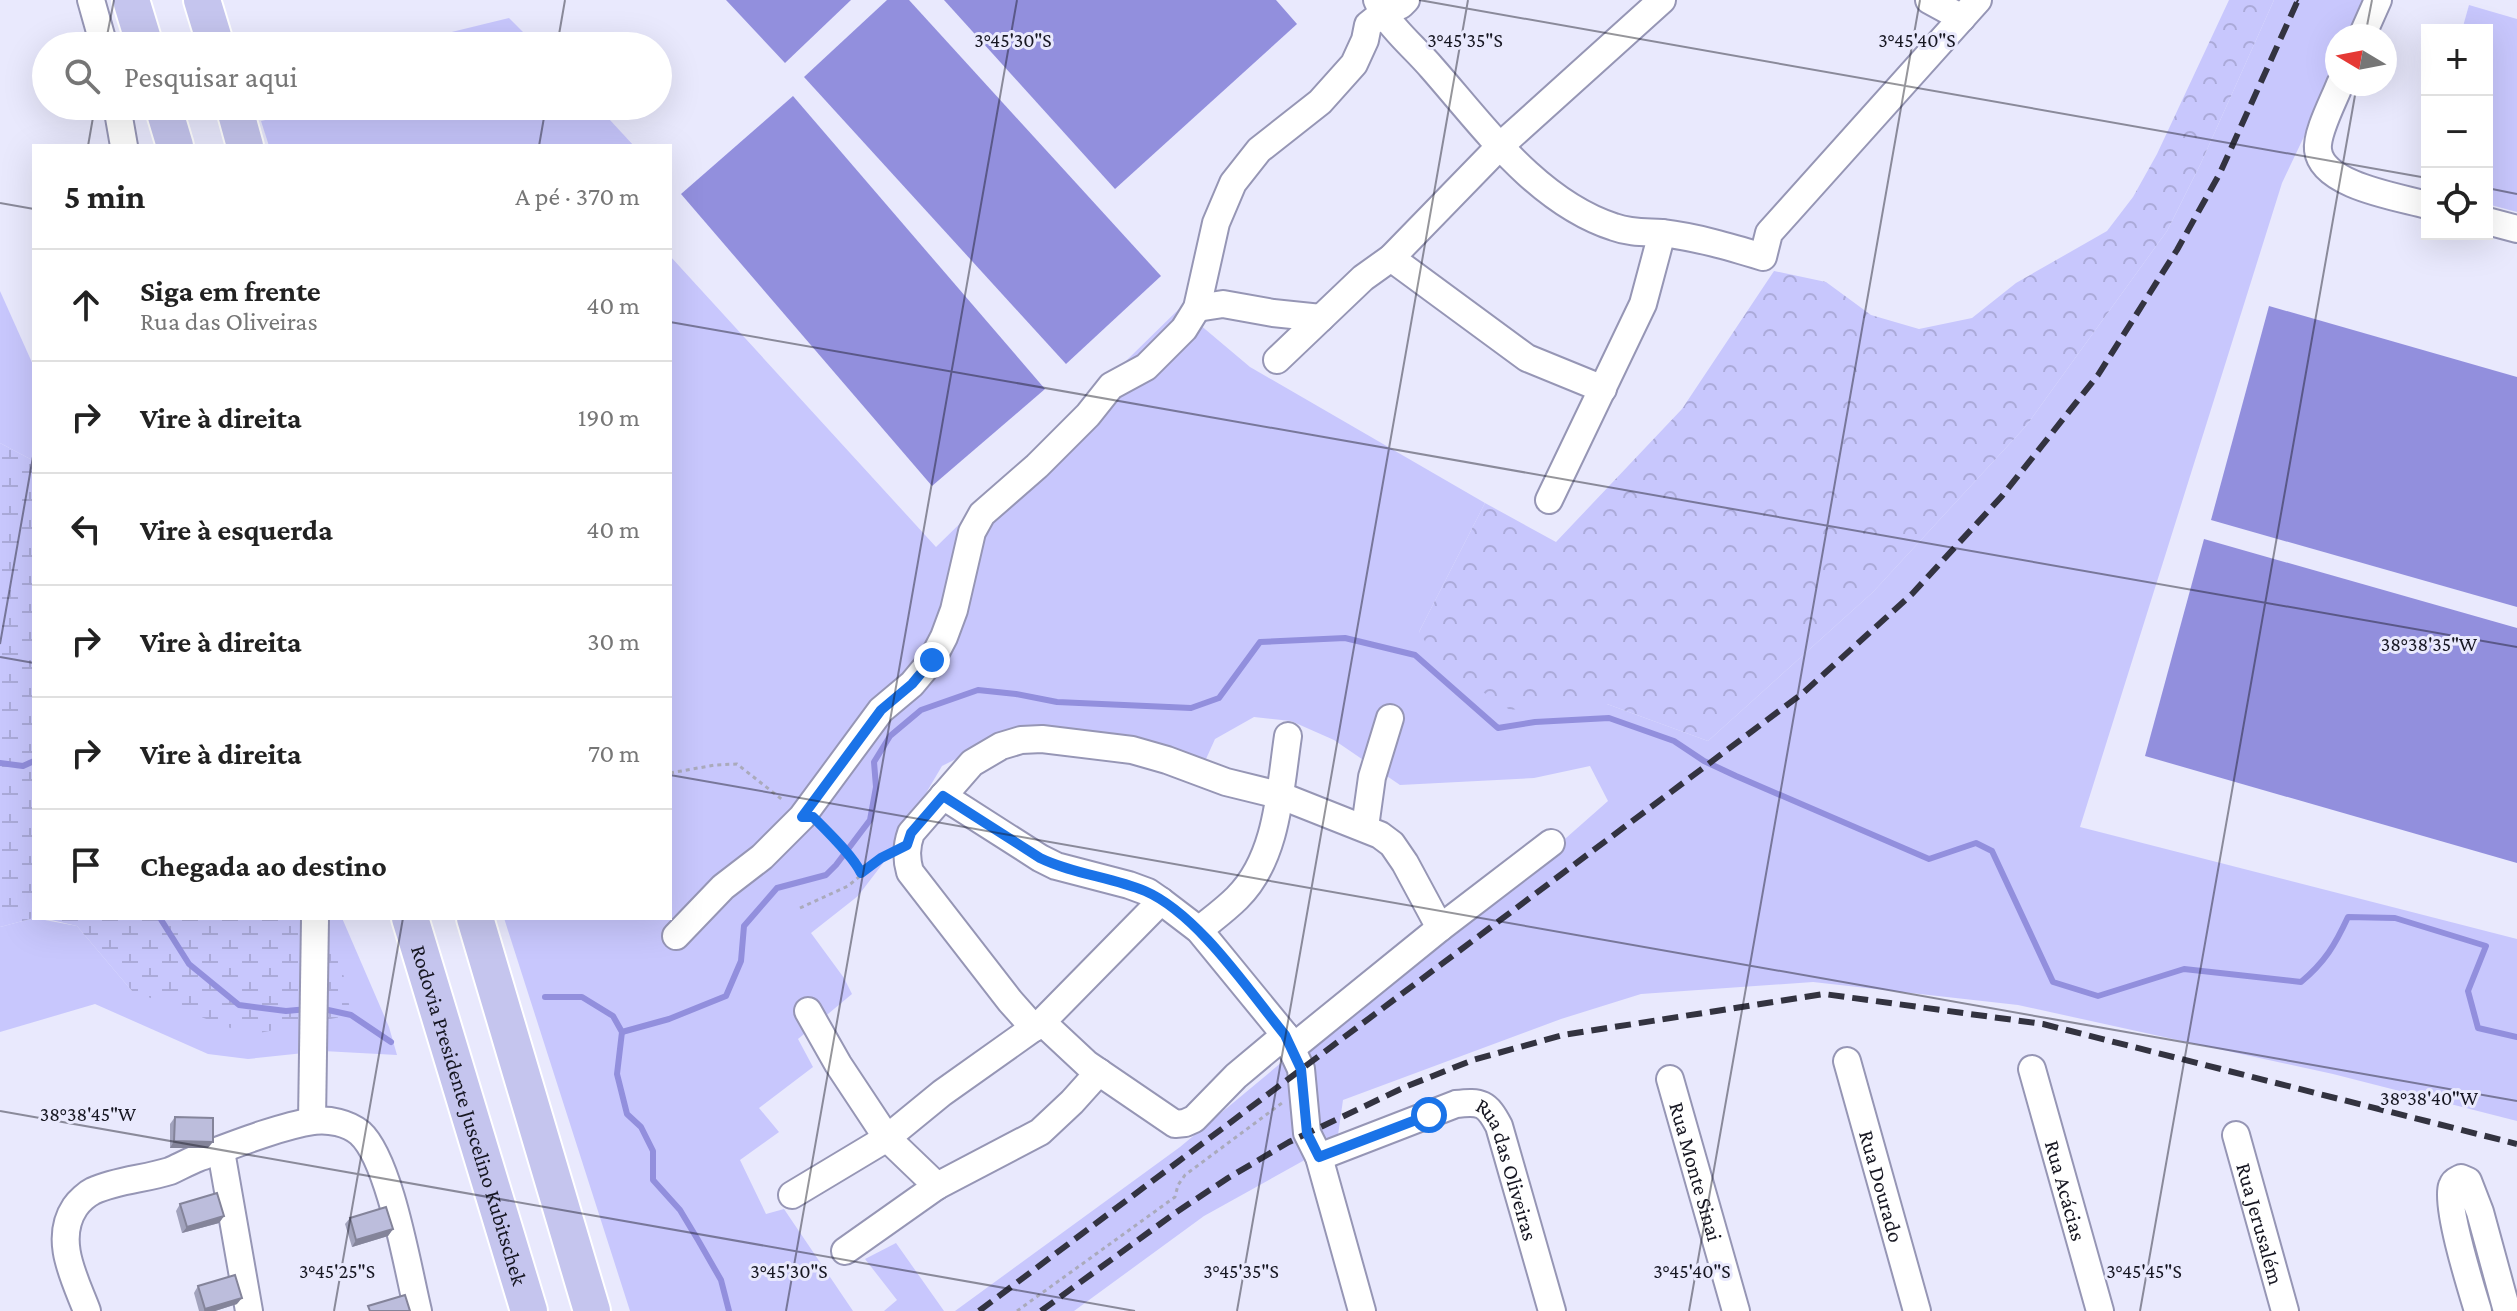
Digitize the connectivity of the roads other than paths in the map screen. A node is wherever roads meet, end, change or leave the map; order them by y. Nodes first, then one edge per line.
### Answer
1 (91, 0) edge
2 (131, 0) edge
3 (202, 0) edge
4 (1406, 0) edge
5 (1662, 0) edge
6 (1929, 0) edge
7 (2378, 0) edge
8 (1380, 7) edge
9 (1970, 9) edge
10 (2367, 24) edge
11 (100, 32) edge
12 (141, 32) edge
13 (212, 32) edge
14 (2335, 96) edge
15 (119, 120) edge
16 (167, 120) edge
17 (238, 120) edge
18 (124, 144) edge
19 (174, 144) edge
20 (244, 144) edge
21 (1499, 147) junction
22 (2421, 203) edge
23 (2493, 223) edge
24 (2517, 229) edge
25 (1662, 233) junction
26 (1391, 258) junction
27 (1197, 308) junction
28 (1321, 318) junction
29 (1277, 360) dead end
30 (1603, 389) junction
31 (1549, 500) dead end
32 (1390, 718) dead end
33 (1288, 736) dead end
34 (1279, 795) junction
35 (943, 796) junction
36 (1365, 827) junction
37 (1551, 843) dead end
38 (1161, 901) junction
39 (315, 920) edge
40 (411, 920) edge
41 (476, 920) edge
42 (1440, 928) junction
43 (1199, 930) junction
44 (676, 936) dead end
45 (808, 1011) dead end
46 (1038, 1025) junction
47 (1289, 1041) junction
48 (1847, 1061) dead end
49 (2032, 1069) dead end
50 (1099, 1072) junction
51 (1670, 1079) dead end
52 (312, 1121) junction
53 (2236, 1135) dead end
54 (887, 1138) junction
55 (221, 1151) junction
56 (1319, 1157) junction
57 (937, 1186) junction
58 (792, 1195) dead end
59 (845, 1251) dead end
60 (87, 1311) edge
61 (249, 1311) edge
62 (418, 1311) edge
63 (529, 1311) edge
64 (592, 1311) edge
65 (1362, 1311) edge
66 (1552, 1311) edge
67 (1736, 1311) edge
68 (1917, 1311) edge
69 (2100, 1311) edge
70 (2285, 1311) edge
71 (2478, 1311) edge
72 (2507, 1311) edge

1 - 11 street
2 - 12 highway
3 - 13 highway
4 - 8 street
5 - 21 street
6 - 9 street
7 - 10 street
8 - 21 street
8 - 27 street
9 - 25 street
14 - 22 street
15 - 18 street
16 - 19 highway
17 - 20 highway
21 - 25 street
21 - 26 street
23 - 24 street
25 - 30 street
26 - 28 street
26 - 30 street
27 - 28 street
27 - 44 street
28 - 29 street
30 - 31 street
32 - 36 street
33 - 34 street
34 - 35 street
34 - 36 street
34 - 43 street
35 - 38 street
35 - 46 street
36 - 42 street
37 - 42 street
38 - 43 street
38 - 46 street
39 - 52 street
40 - 63 highway, Rodovia Presidente Juscelino Kubitschek
41 - 64 highway
42 - 47 street
43 - 47 street
45 - 54 street
46 - 50 street
46 - 54 street
47 - 50 street
47 - 56 street
48 - 68 street, Rua Dourado
49 - 69 street, Rua Acácias
50 - 57 street
51 - 67 street, Rua Monte Sinai
52 - 55 street
52 - 62 street
53 - 70 street, Rua Jerusalém
54 - 57 street
54 - 58 street
55 - 60 street
55 - 61 street
56 - 65 street
56 - 66 street, Rua das Oliveiras
57 - 59 street
71 - 72 street

